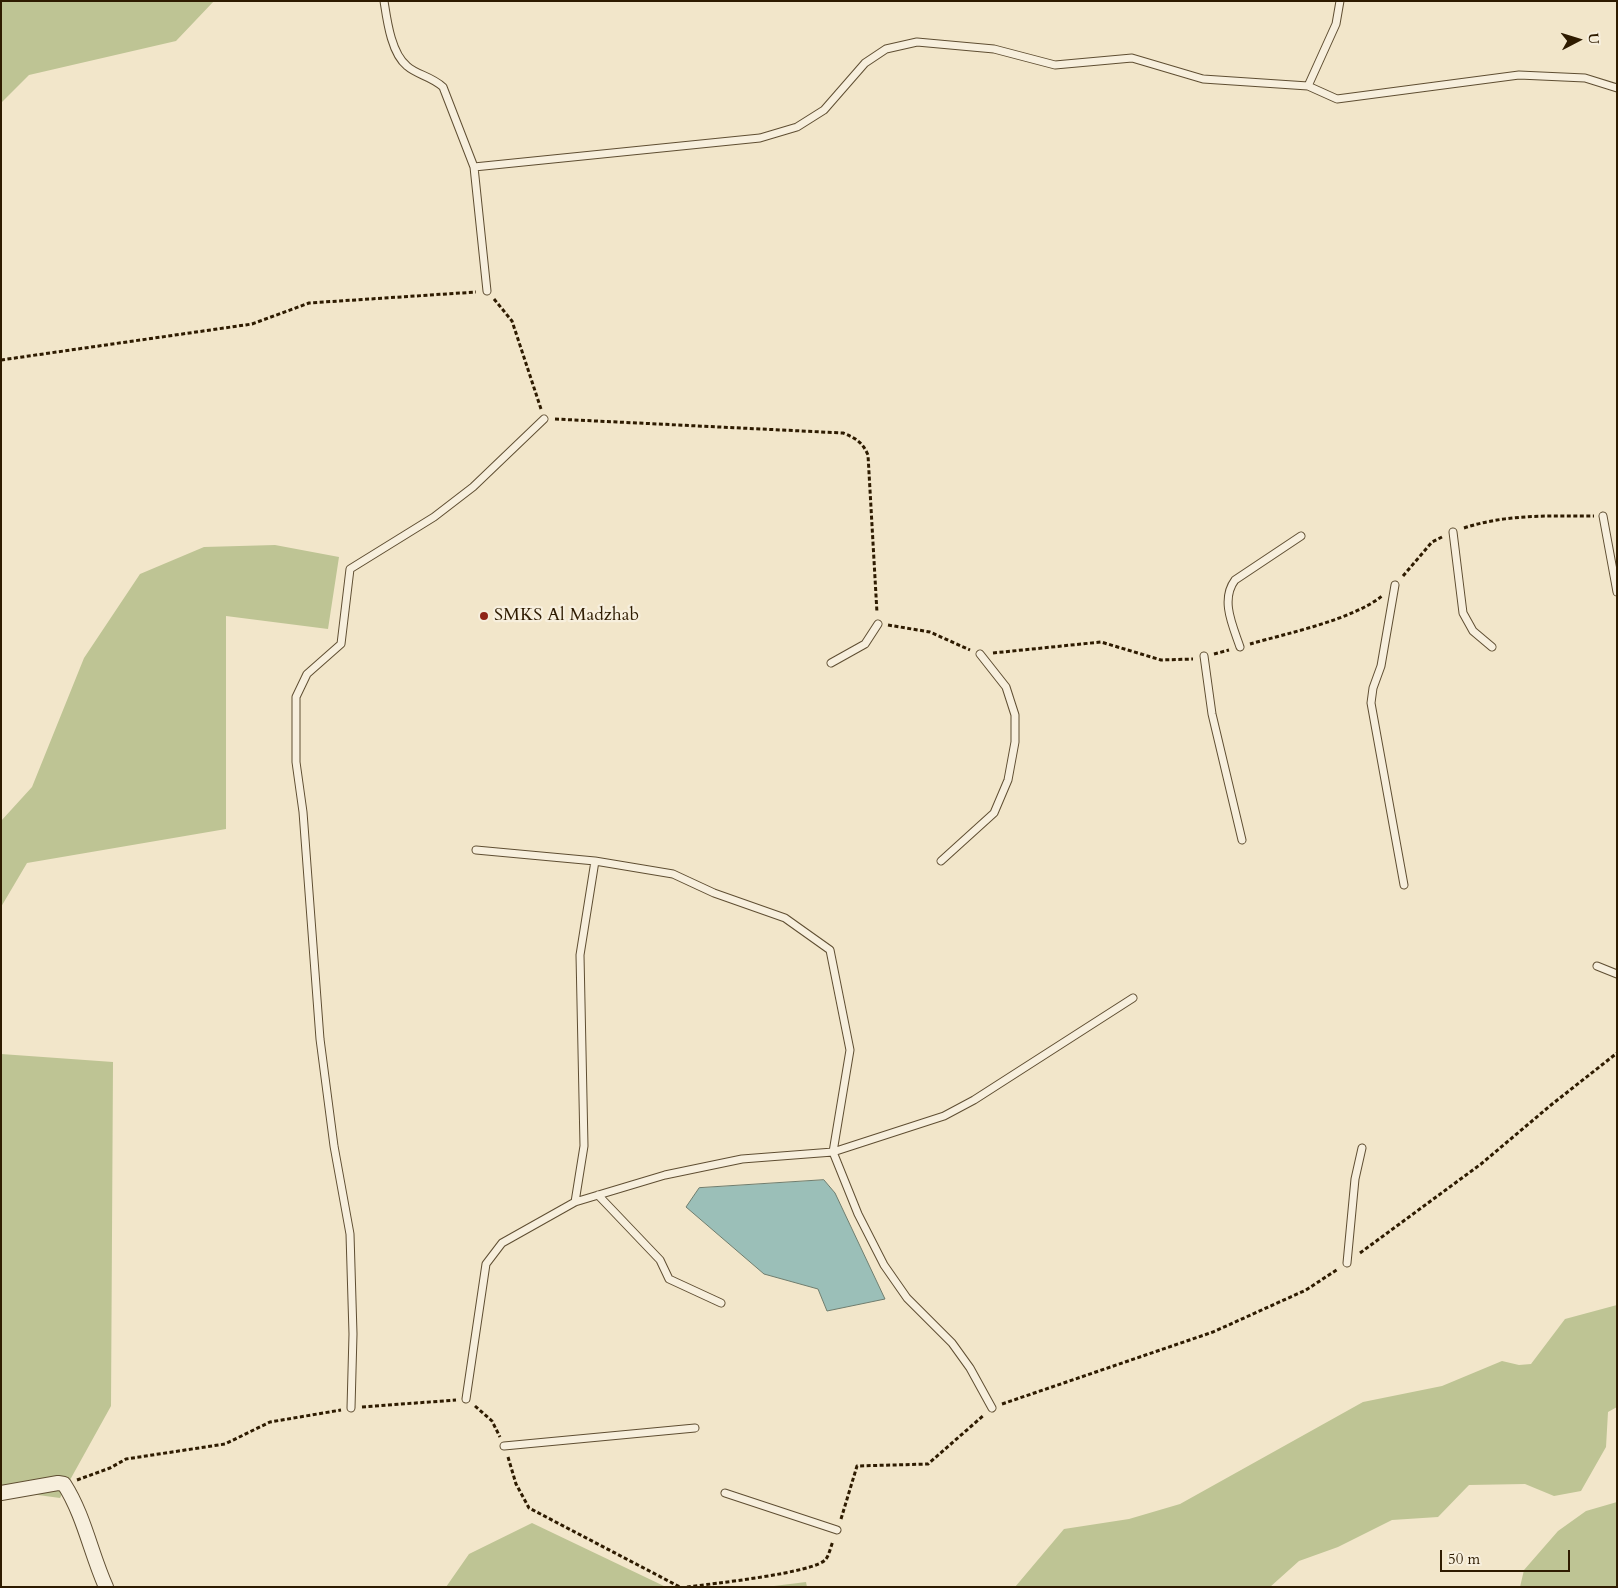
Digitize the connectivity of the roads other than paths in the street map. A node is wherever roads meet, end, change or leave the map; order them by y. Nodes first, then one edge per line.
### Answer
1 (384, 1) edge
2 (1340, 1) edge
3 (1308, 86) junction
4 (1617, 88) edge
5 (474, 167) junction
6 (487, 291) road end
7 (544, 419) road end
8 (1603, 516) road end
9 (1454, 532) road end
10 (1302, 536) dead end
11 (1396, 585) road end
12 (1617, 592) edge
13 (878, 624) road end
14 (1240, 647) road end
15 (1492, 647) dead end
16 (980, 654) road end
17 (1204, 656) road end
18 (831, 663) dead end
19 (1242, 840) dead end
20 (476, 850) dead end
21 (595, 860) junction
22 (941, 860) dead end
23 (1404, 885) dead end
24 (1596, 966) dead end
25 (1617, 974) edge
26 (1133, 998) dead end
27 (1362, 1148) dead end
28 (833, 1152) junction
29 (598, 1195) junction
30 (575, 1202) junction
31 (1347, 1263) road end
32 (721, 1303) dead end
33 (466, 1399) road end
34 (351, 1408) road end
35 (992, 1408) road end
36 (695, 1428) dead end
37 (504, 1446) road end
38 (726, 1493) dead end
39 (1, 1494) edge
40 (837, 1530) road end
41 (106, 1587) edge

1 - 5 lane
2 - 3 lane
3 - 4 lane
3 - 5 lane
5 - 6 lane
7 - 34 lane
8 - 12 lane
9 - 15 lane
10 - 14 lane
11 - 23 lane
13 - 18 lane
16 - 22 lane
17 - 19 lane
20 - 21 lane
21 - 28 lane
21 - 30 lane
24 - 25 lane
26 - 28 lane
27 - 31 lane
28 - 29 lane
28 - 35 lane
29 - 30 lane
29 - 32 lane
30 - 33 lane
36 - 37 lane
38 - 40 lane
39 - 41 street

